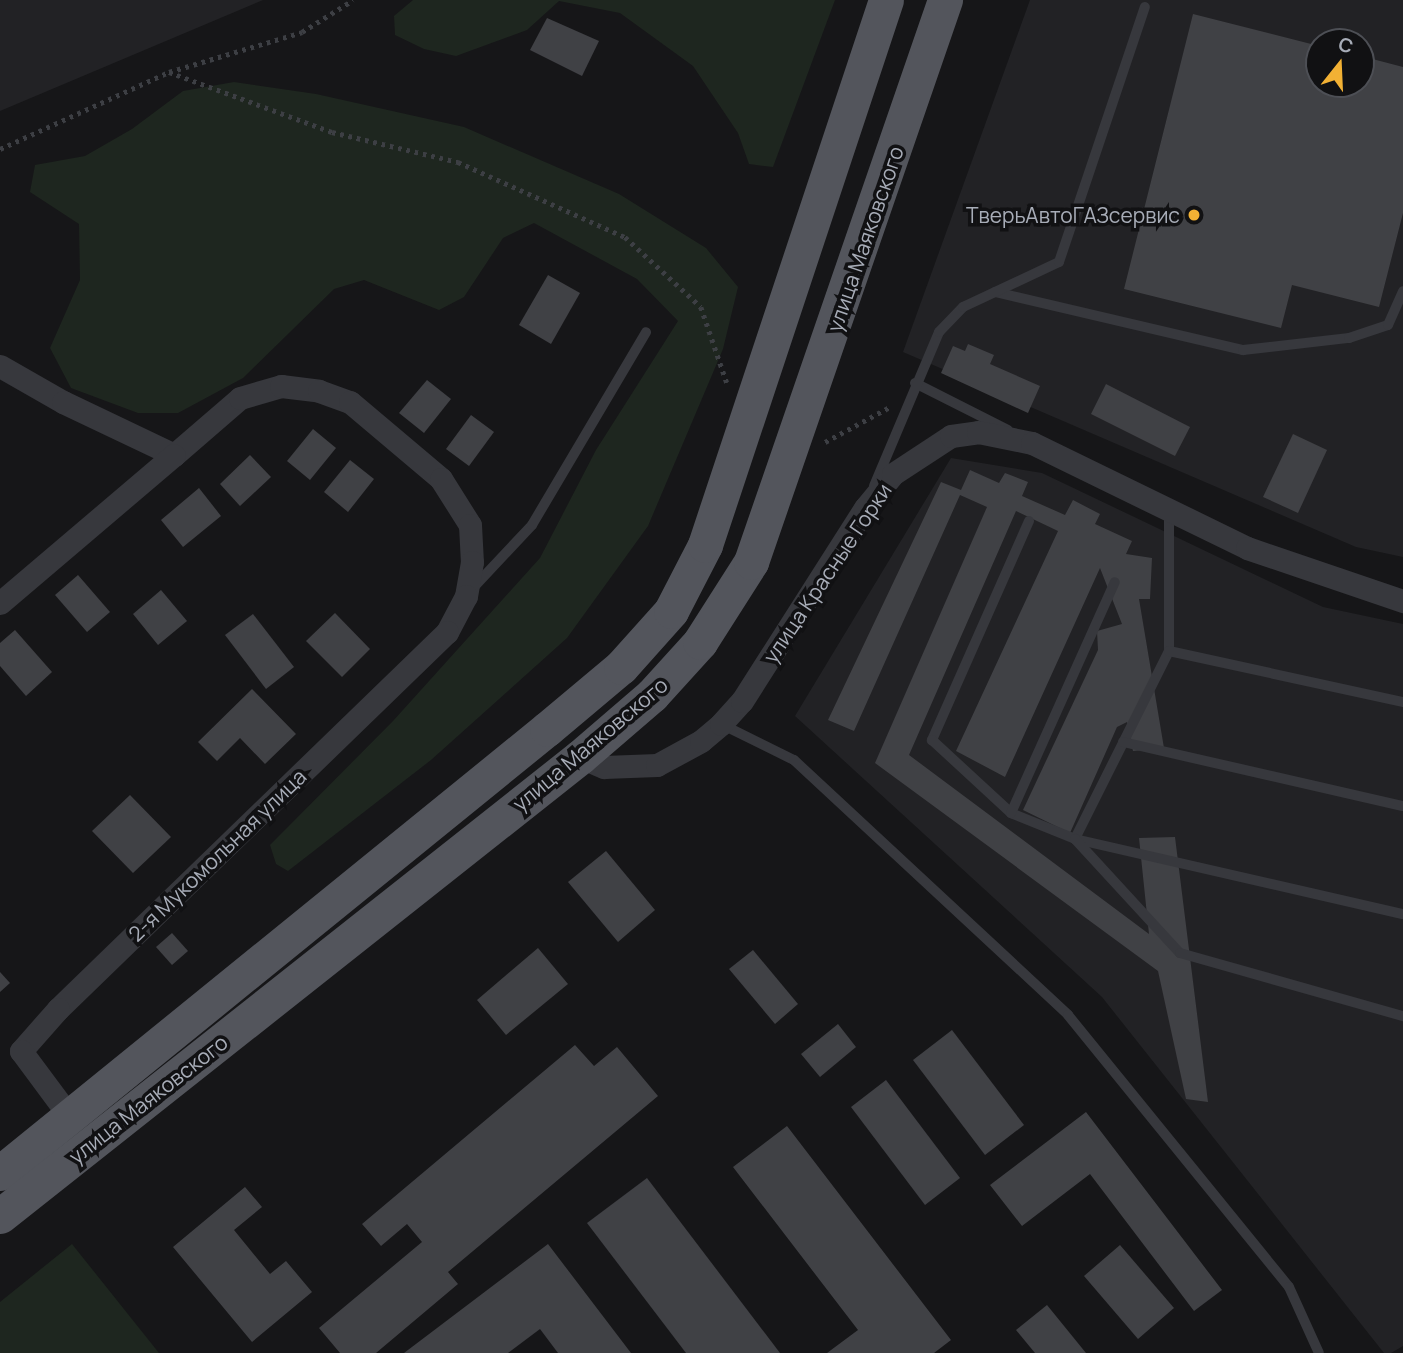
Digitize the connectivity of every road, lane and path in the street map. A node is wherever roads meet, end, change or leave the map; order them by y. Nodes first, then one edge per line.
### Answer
1 (353, 0) edge
2 (887, 0) edge
3 (945, 0) edge
4 (1145, 7) dead end
5 (169, 72) junction
6 (0, 149) edge
7 (1403, 291) edge
8 (995, 292) junction
9 (646, 332) dead end
10 (0, 366) edge
11 (915, 383) junction
12 (731, 394) dead end
13 (882, 410) dead end
14 (824, 443) dead end
15 (1032, 443) junction
16 (174, 455) junction
17 (865, 508) junction
18 (1170, 510) junction
19 (1029, 521) dead end
20 (1115, 582) dead end
21 (466, 596) junction
22 (1403, 601) edge
23 (0, 603) edge
24 (1169, 651) junction
25 (1403, 702) edge
26 (721, 724) junction
27 (1123, 742) junction
28 (580, 757) junction
29 (1403, 806) edge
30 (1011, 813) junction
31 (1075, 839) junction
32 (1403, 914) edge
33 (1403, 1016) edge
34 (70, 1118) junction
35 (0, 1174) edge
36 (0, 1216) edge
37 (1319, 1353) edge

1 - 5 path
2 - 34 main road, улица Маяковского
3 - 28 main road, улица Маяковского
4 - 8 lane
5 - 6 path
5 - 12 path
7 - 8 lane
8 - 11 lane
9 - 21 lane
10 - 16 street
11 - 15 lane
11 - 17 lane
13 - 14 path
15 - 17 street, улица Красные Горки
15 - 18 street, улица Красные Горки
16 - 21 street
16 - 23 street
17 - 26 street, улица Красные Горки
18 - 22 street, улица Красные Горки
18 - 24 lane
19 - 30 lane
20 - 30 lane
21 - 34 street, 2-я Мукомольная улица
24 - 25 lane
24 - 27 lane
26 - 28 street, улица Красные Горки
26 - 37 lane
27 - 29 lane
27 - 31 lane
28 - 36 main road, улица Маяковского
30 - 31 lane
31 - 32 lane
31 - 33 lane
34 - 35 main road, улица Маяковского

